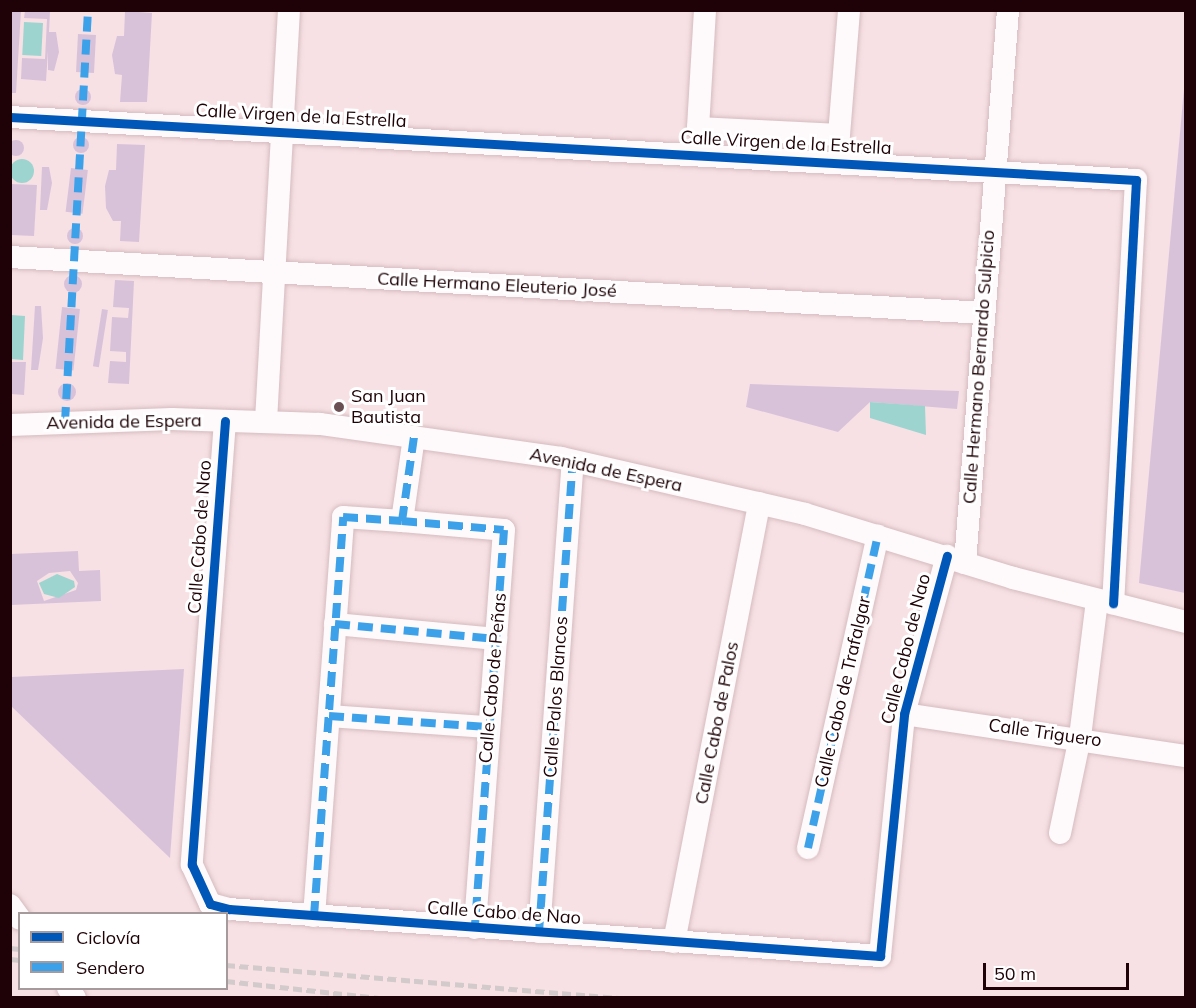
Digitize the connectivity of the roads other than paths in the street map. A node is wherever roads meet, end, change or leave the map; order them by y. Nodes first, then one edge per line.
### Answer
1 (289, 10) edge
2 (705, 10) edge
3 (849, 10) edge
4 (1008, 10) edge
5 (10, 117) edge
6 (283, 132) junction
7 (992, 170) junction
8 (10, 257) edge
9 (276, 272) junction
10 (983, 313) junction
11 (225, 421) junction
12 (266, 421) junction
13 (10, 425) edge
14 (414, 437) junction
15 (573, 461) junction
16 (759, 503) junction
17 (402, 521) junction
18 (878, 536) junction
19 (956, 560) junction
20 (1105, 602) junction
21 (1185, 622) edge
22 (335, 624) junction
23 (496, 639) junction
24 (904, 714) junction
25 (329, 717) junction
26 (488, 727) junction
27 (1080, 737) junction
28 (1185, 756) edge
29 (1060, 833) dead end
30 (808, 848) dead end
31 (314, 916) junction
32 (475, 928) junction
33 (539, 932) junction
34 (674, 942) junction

1 - 6 street
2 - 3 street
4 - 7 street, Calle Hermano Bernardo Sulpicio
5 - 6 street, Calle Virgen de la Estrella
6 - 7 street, Calle Virgen de la Estrella
6 - 9 street
7 - 10 street, Calle Hermano Bernardo Sulpicio
7 - 20 street, Calle Virgen de la Estrella
8 - 9 street, Calle Hermano Eleuterio José
9 - 10 street, Calle Hermano Eleuterio José
9 - 12 street
10 - 19 street, Calle Hermano Bernardo Sulpicio
11 - 12 street, Avenida de Espera
11 - 13 street, Avenida de Espera
11 - 31 street, Calle Cabo de Nao
12 - 14 street, Avenida de Espera
14 - 15 street, Avenida de Espera
14 - 17 street
15 - 16 street, Avenida de Espera
15 - 33 street, Calle Palos Blancos
16 - 18 street, Avenida de Espera
16 - 34 street, Calle Cabo de Palos
17 - 22 street, Calle Cabo de Peñas
17 - 23 street, Calle Cabo de Peñas
18 - 19 street, Avenida de Espera
18 - 30 street, Calle Cabo de Trafalgar
19 - 20 street, Avenida de Espera
19 - 24 street, Calle Cabo de Nao
20 - 21 street, Avenida de Espera
20 - 27 street
22 - 23 street
22 - 25 street, Calle Cabo de Peñas
23 - 26 street, Calle Cabo de Peñas
24 - 27 street, Calle Triguero
24 - 34 street, Calle Cabo de Nao
25 - 26 street
25 - 31 street, Calle Cabo de Peñas
26 - 32 street, Calle Cabo de Peñas
27 - 28 street, Calle Triguero
27 - 29 street
31 - 32 street, Calle Cabo de Nao
32 - 33 street, Calle Cabo de Nao
33 - 34 street, Calle Cabo de Nao

